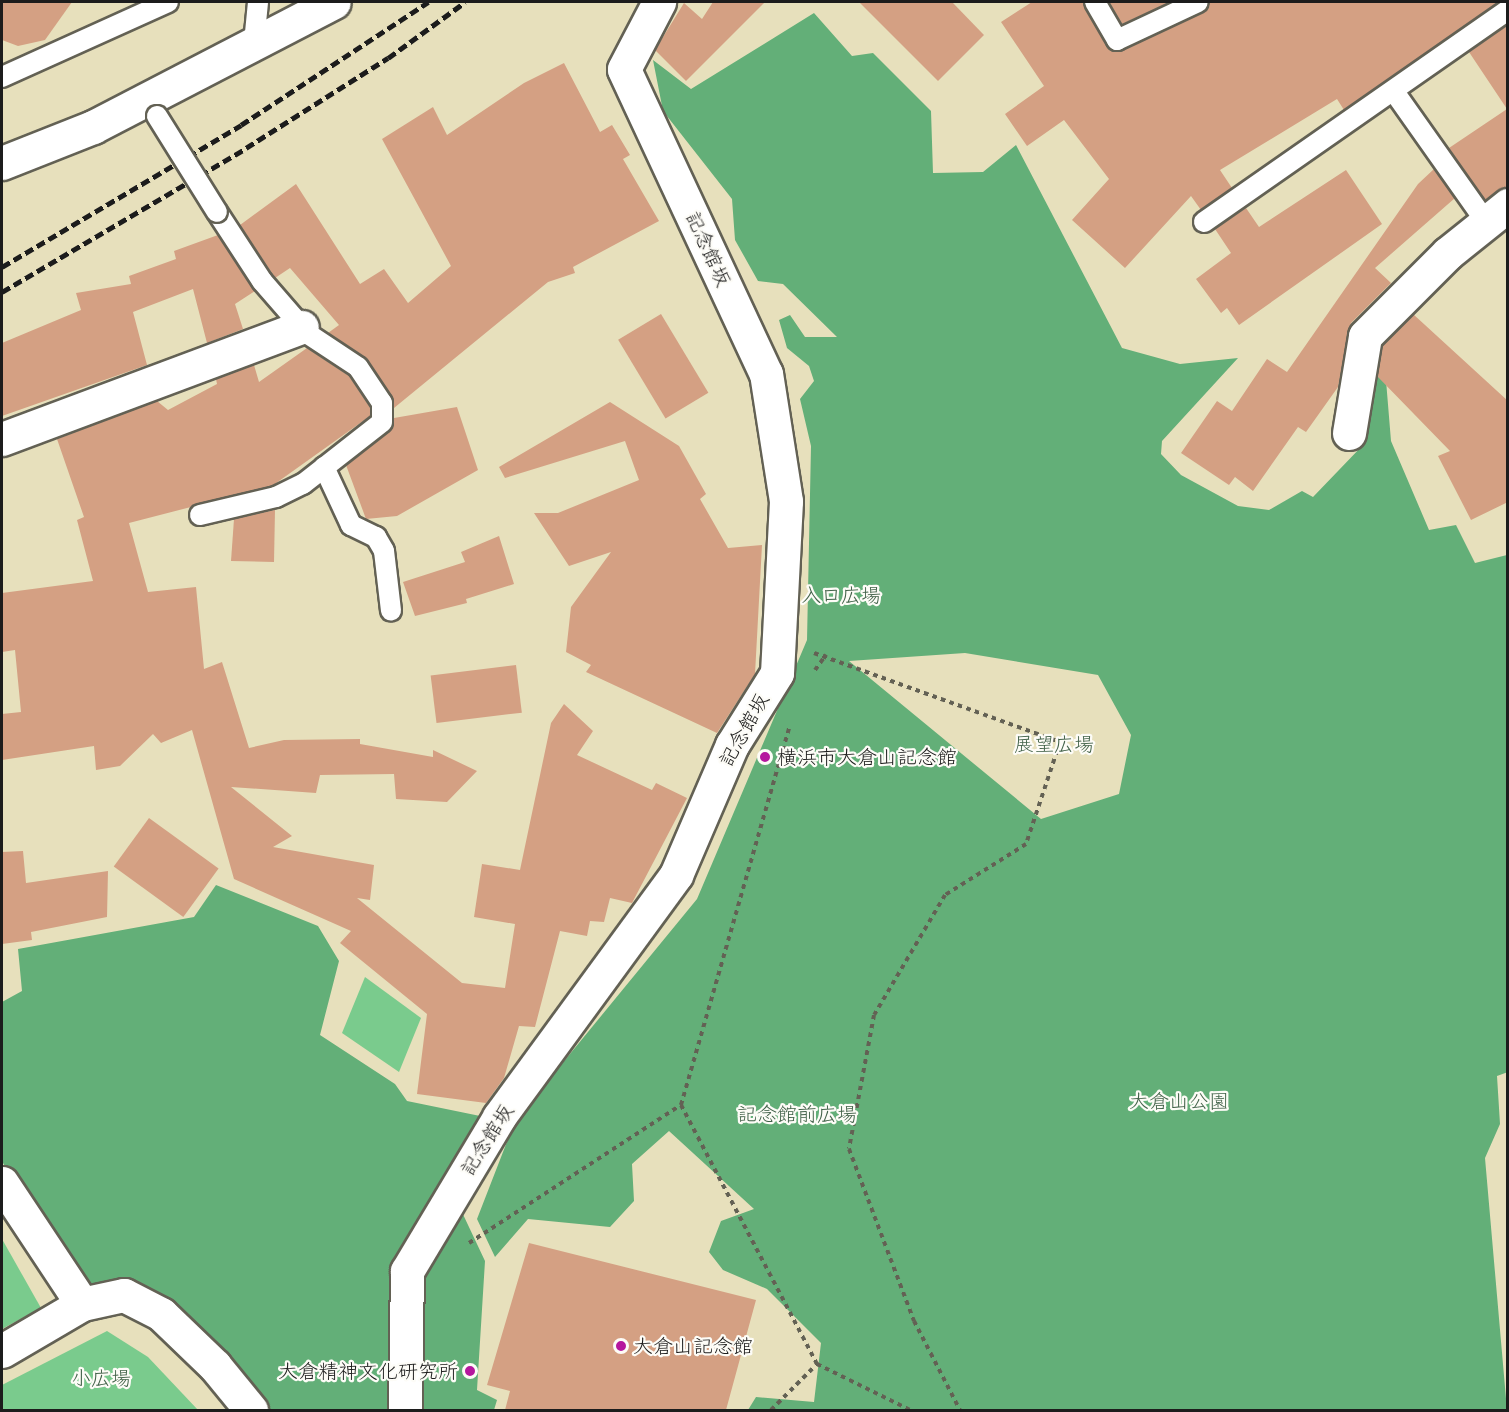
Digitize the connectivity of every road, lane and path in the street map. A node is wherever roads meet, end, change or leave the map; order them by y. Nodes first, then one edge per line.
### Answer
1 (168, 2) edge
2 (258, 2) edge
3 (334, 2) edge
4 (659, 2) edge
5 (1095, 2) edge
6 (1198, 2) edge
7 (1508, 10) edge
8 (254, 43) junction
9 (2, 77) edge
10 (1395, 93) junction
11 (152, 108) junction
12 (2, 163) edge
13 (1497, 213) edge
14 (1204, 222) dead end
15 (302, 327) junction
16 (1349, 433) dead end
17 (2, 439) edge
18 (324, 467) junction
19 (200, 515) dead end
20 (391, 611) dead end
21 (778, 648) junction
22 (826, 655) junction
23 (809, 679) dead end
24 (791, 718) dead end
25 (681, 1105) junction
26 (2, 1183) edge
27 (463, 1247) dead end
28 (82, 1304) junction
29 (2, 1351) edge
30 (817, 1364) junction
31 (251, 1410) edge
32 (405, 1410) edge
33 (771, 1410) edge
34 (910, 1410) edge
35 (960, 1410) edge

1 - 9 lane
2 - 8 lane
3 - 8 street
4 - 21 street, 記念館坂
5 - 6 lane
7 - 10 lane
8 - 11 street
10 - 13 lane
10 - 14 lane
11 - 12 street
11 - 15 lane, bridge
13 - 16 street
15 - 17 street
15 - 18 lane
18 - 19 lane
18 - 20 lane
21 - 22 path
21 - 32 street, 記念館坂
22 - 23 path
22 - 35 path
24 - 25 path
25 - 27 path
25 - 30 path
26 - 28 street
28 - 29 street
28 - 31 street
30 - 33 path
30 - 34 path

